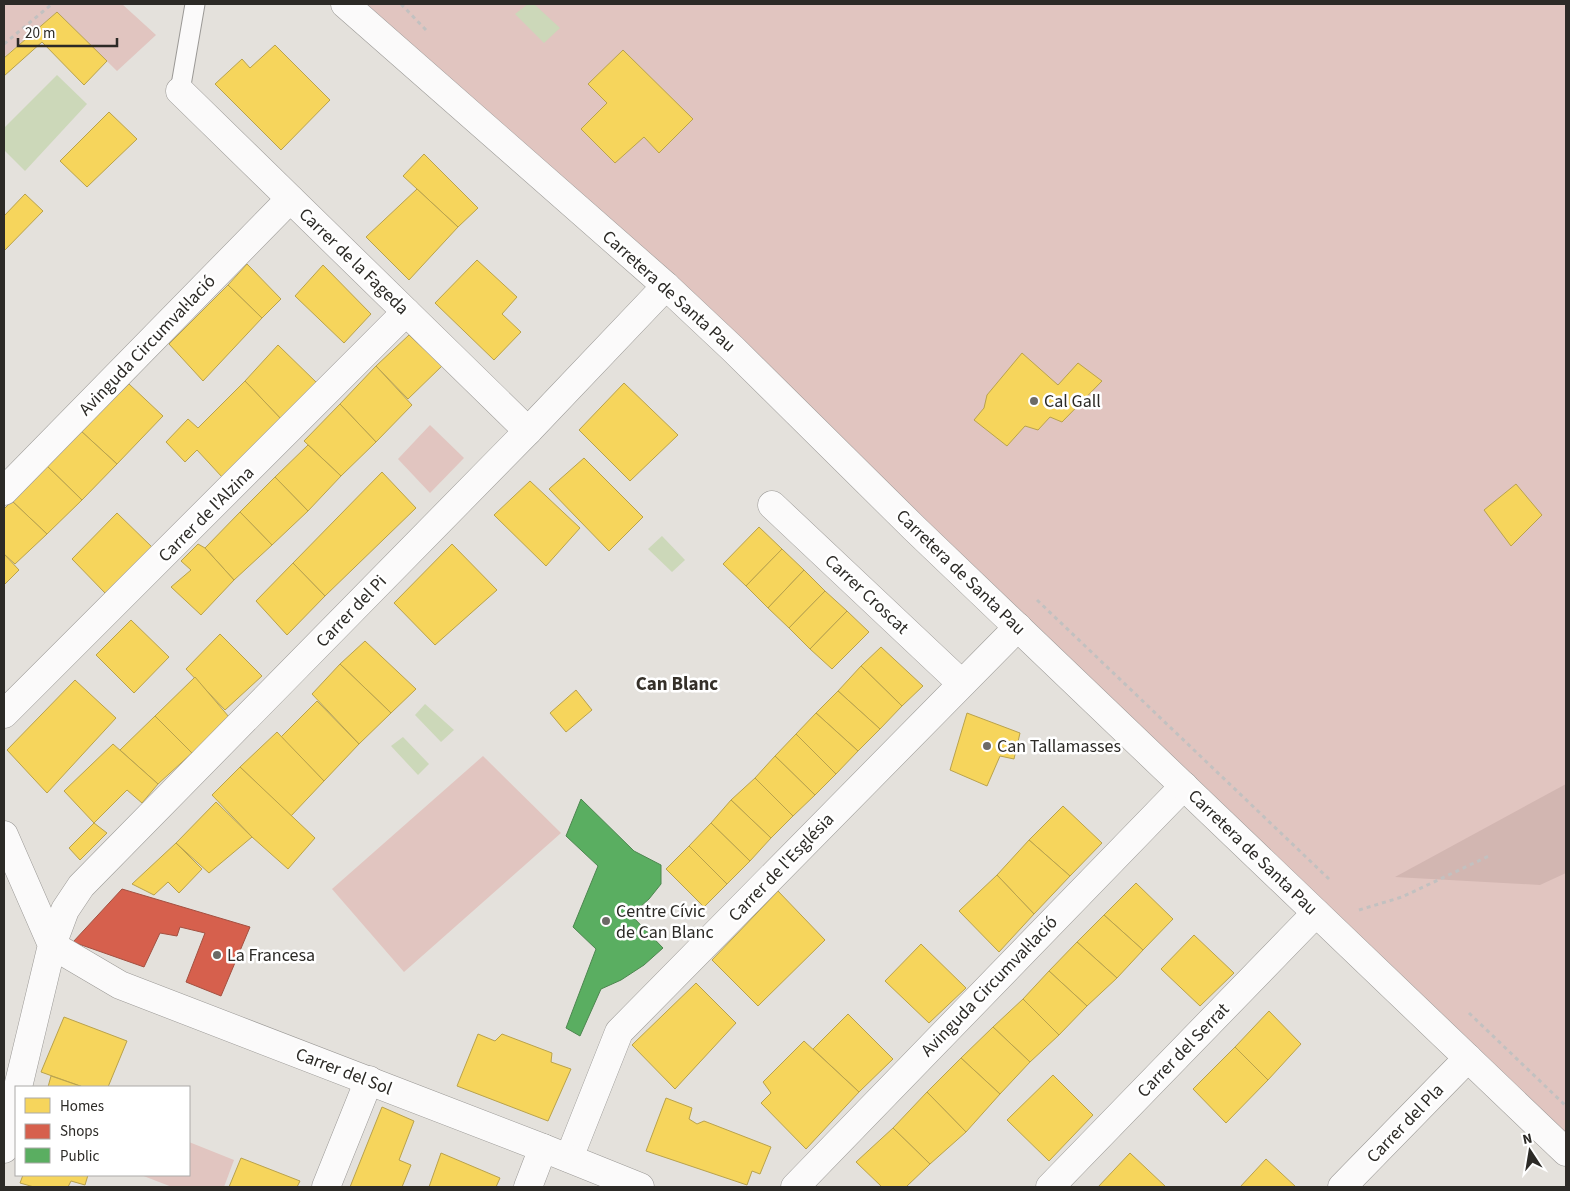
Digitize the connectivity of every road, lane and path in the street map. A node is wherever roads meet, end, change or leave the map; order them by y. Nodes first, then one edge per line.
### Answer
1 (52, 4) edge
2 (195, 4) edge
3 (347, 4) edge
4 (4, 44) edge
5 (180, 91) joint
6 (290, 199) junction
7 (666, 286) junction
8 (406, 312) junction
9 (528, 431) junction
10 (4, 491) edge
11 (772, 505) dead end
12 (1018, 627) junction
13 (961, 683) junction
14 (4, 714) edge
15 (1184, 786) junction
16 (4, 836) edge
17 (1491, 855) dead end
18 (1316, 913) junction
19 (52, 945) junction
20 (1468, 1058) junction
21 (369, 1080) junction
22 (18, 1086) edge
23 (15, 1100) edge
24 (543, 1148) junction
25 (4, 1149) edge
26 (1566, 1152) edge
27 (569, 1158) junction
28 (326, 1187) edge
29 (528, 1187) edge
30 (640, 1187) edge
31 (796, 1187) edge
32 (1050, 1187) edge
33 (1342, 1187) edge

1 - 4 path
2 - 5 lane
3 - 7 street, Carretera de Santa Pau
5 - 6 street, Carrer de la Fageda
6 - 8 street, Carrer de la Fageda
6 - 10 street, Avinguda Circumval·lació
7 - 9 street, Carrer del Pi
7 - 12 street, Carretera de Santa Pau
8 - 9 street, Carrer de la Fageda
8 - 14 street, Carrer de l'Alzina
9 - 19 street, Carrer del Pi
11 - 13 street, Carrer Croscat
12 - 13 street, Carrer de l'Església
12 - 15 street, Carretera de Santa Pau
13 - 27 street, Carrer de l'Església
15 - 18 street, Carretera de Santa Pau
15 - 31 street, Avinguda Circumval·lació
16 - 19 street
17 - 18 path
18 - 20 street, Carretera de Santa Pau
18 - 32 street, Carrer del Serrat
19 - 21 street, Carrer del Sol
19 - 22 street
20 - 26 street, Carretera de Santa Pau
20 - 33 street, Carrer del Pla
21 - 24 street, Carrer del Sol
21 - 28 street
23 - 25 street
24 - 27 street, Carrer del Sol
24 - 29 street
27 - 30 street, Carrer del Sol

